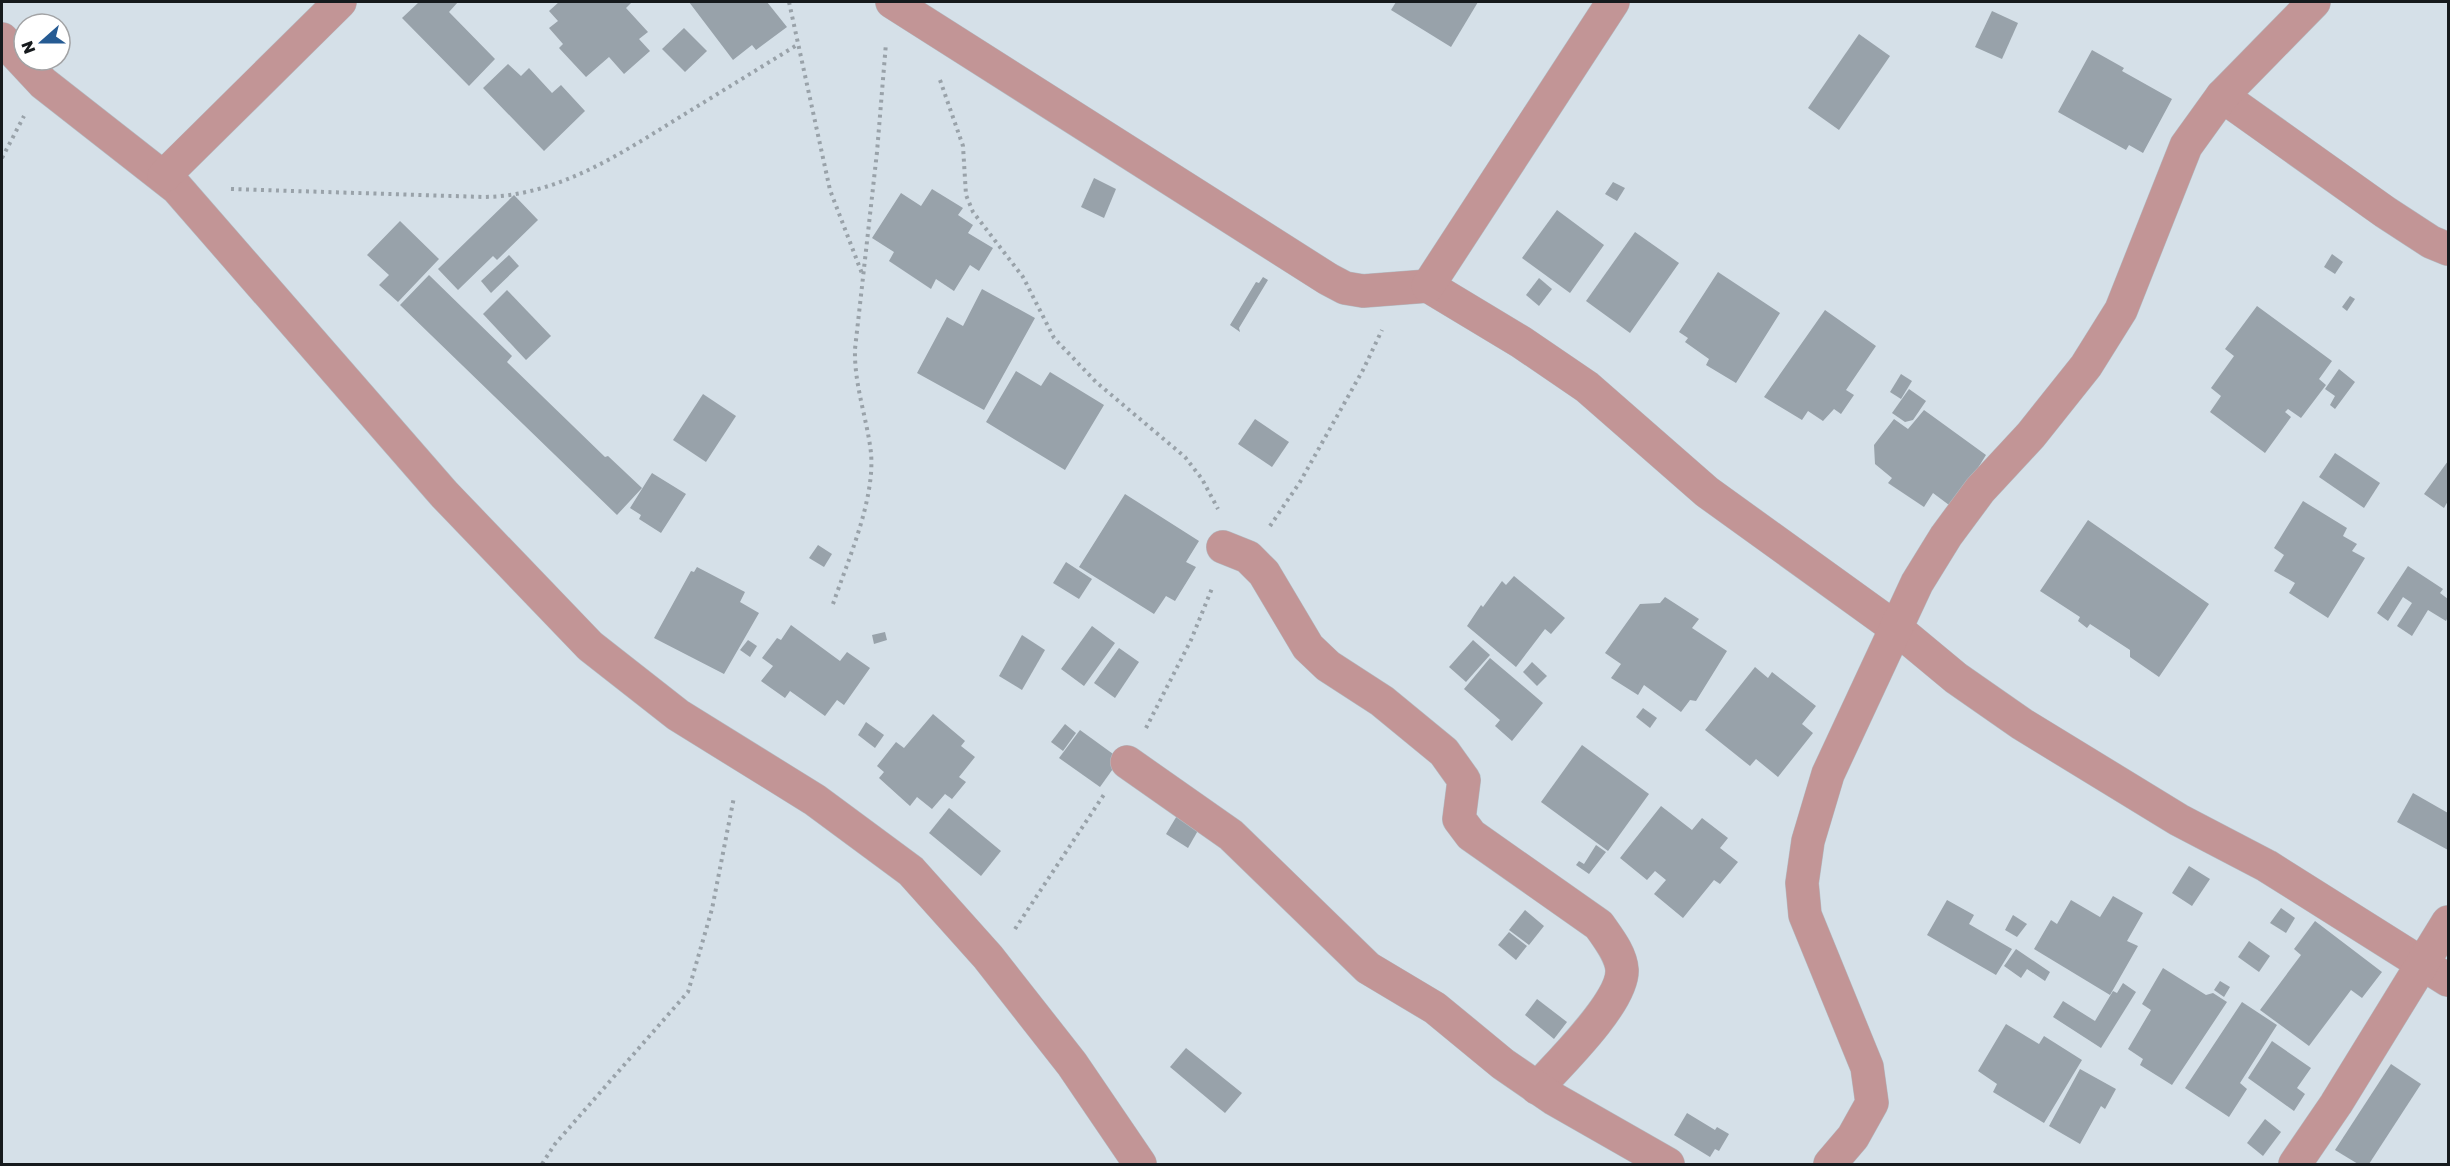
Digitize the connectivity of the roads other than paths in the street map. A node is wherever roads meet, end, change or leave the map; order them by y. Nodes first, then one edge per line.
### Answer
1 (340, 2) edge
2 (892, 2) edge
3 (1613, 2) edge
4 (2314, 2) edge
5 (2, 39) edge
6 (2222, 96) junction
7 (170, 182) junction
8 (2448, 249) edge
9 (1414, 287) junction
10 (1235, 552) road end
11 (1897, 629) junction
12 (1127, 762) road end
13 (2448, 922) edge
14 (2436, 971) edge
15 (1537, 1088) junction
16 (1140, 1164) edge
17 (1668, 1164) edge
18 (1830, 1164) edge
19 (2295, 1164) edge

1 - 7 street
2 - 9 street
3 - 9 street
4 - 6 street
5 - 7 street
6 - 8 street
6 - 11 street
7 - 16 street
9 - 11 street
10 - 15 street
11 - 14 street
11 - 18 street
12 - 15 street
13 - 14 street
14 - 19 street
15 - 17 street

